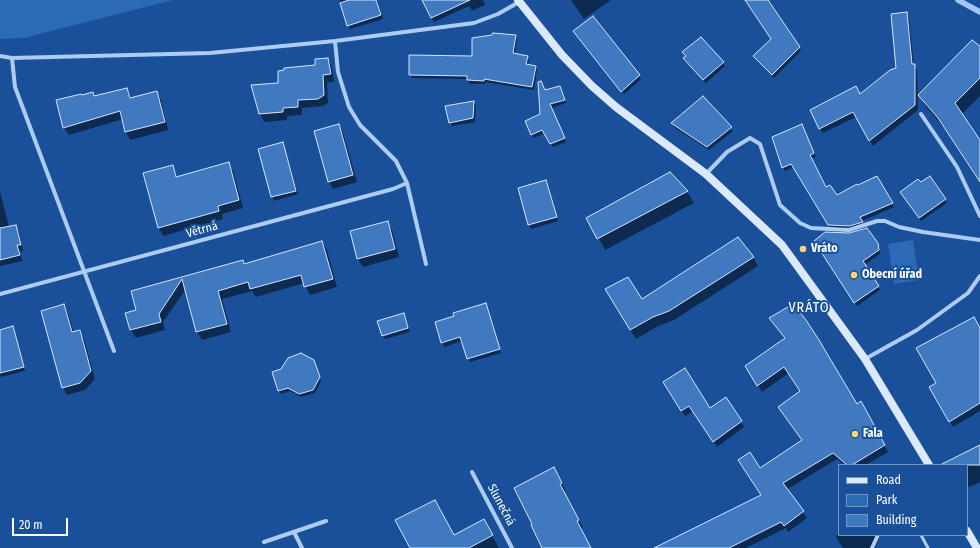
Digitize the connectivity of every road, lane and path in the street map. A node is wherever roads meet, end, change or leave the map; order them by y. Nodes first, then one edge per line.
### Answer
1 (519, 1) edge
2 (334, 41) junction
3 (0, 56) edge
4 (12, 58) junction
5 (921, 114) dead end
6 (706, 174) junction
7 (407, 183) junction
8 (980, 216) edge
9 (980, 240) edge
10 (426, 264) dead end
11 (83, 272) junction
12 (980, 276) edge
13 (0, 294) edge
14 (114, 351) dead end
15 (865, 359) junction
16 (926, 464) edge
17 (472, 472) dead end
18 (326, 521) dead end
19 (294, 532) junction
20 (968, 533) edge
21 (878, 536) edge
22 (922, 536) edge
23 (264, 542) dead end
24 (302, 548) edge
25 (512, 548) edge
26 (872, 548) edge
27 (928, 548) edge
28 (977, 548) edge

1 - 2 street
1 - 6 main road
2 - 4 street
2 - 7 street
3 - 4 street
4 - 11 street
5 - 8 street
6 - 9 street
6 - 15 main road
7 - 10 street
7 - 11 street, Větrná
11 - 13 street, Větrná
11 - 14 street
12 - 15 street
15 - 16 main road
17 - 25 street, Slunečná
18 - 19 street
19 - 23 street
19 - 24 street
20 - 28 main road
21 - 26 street
22 - 27 lane

